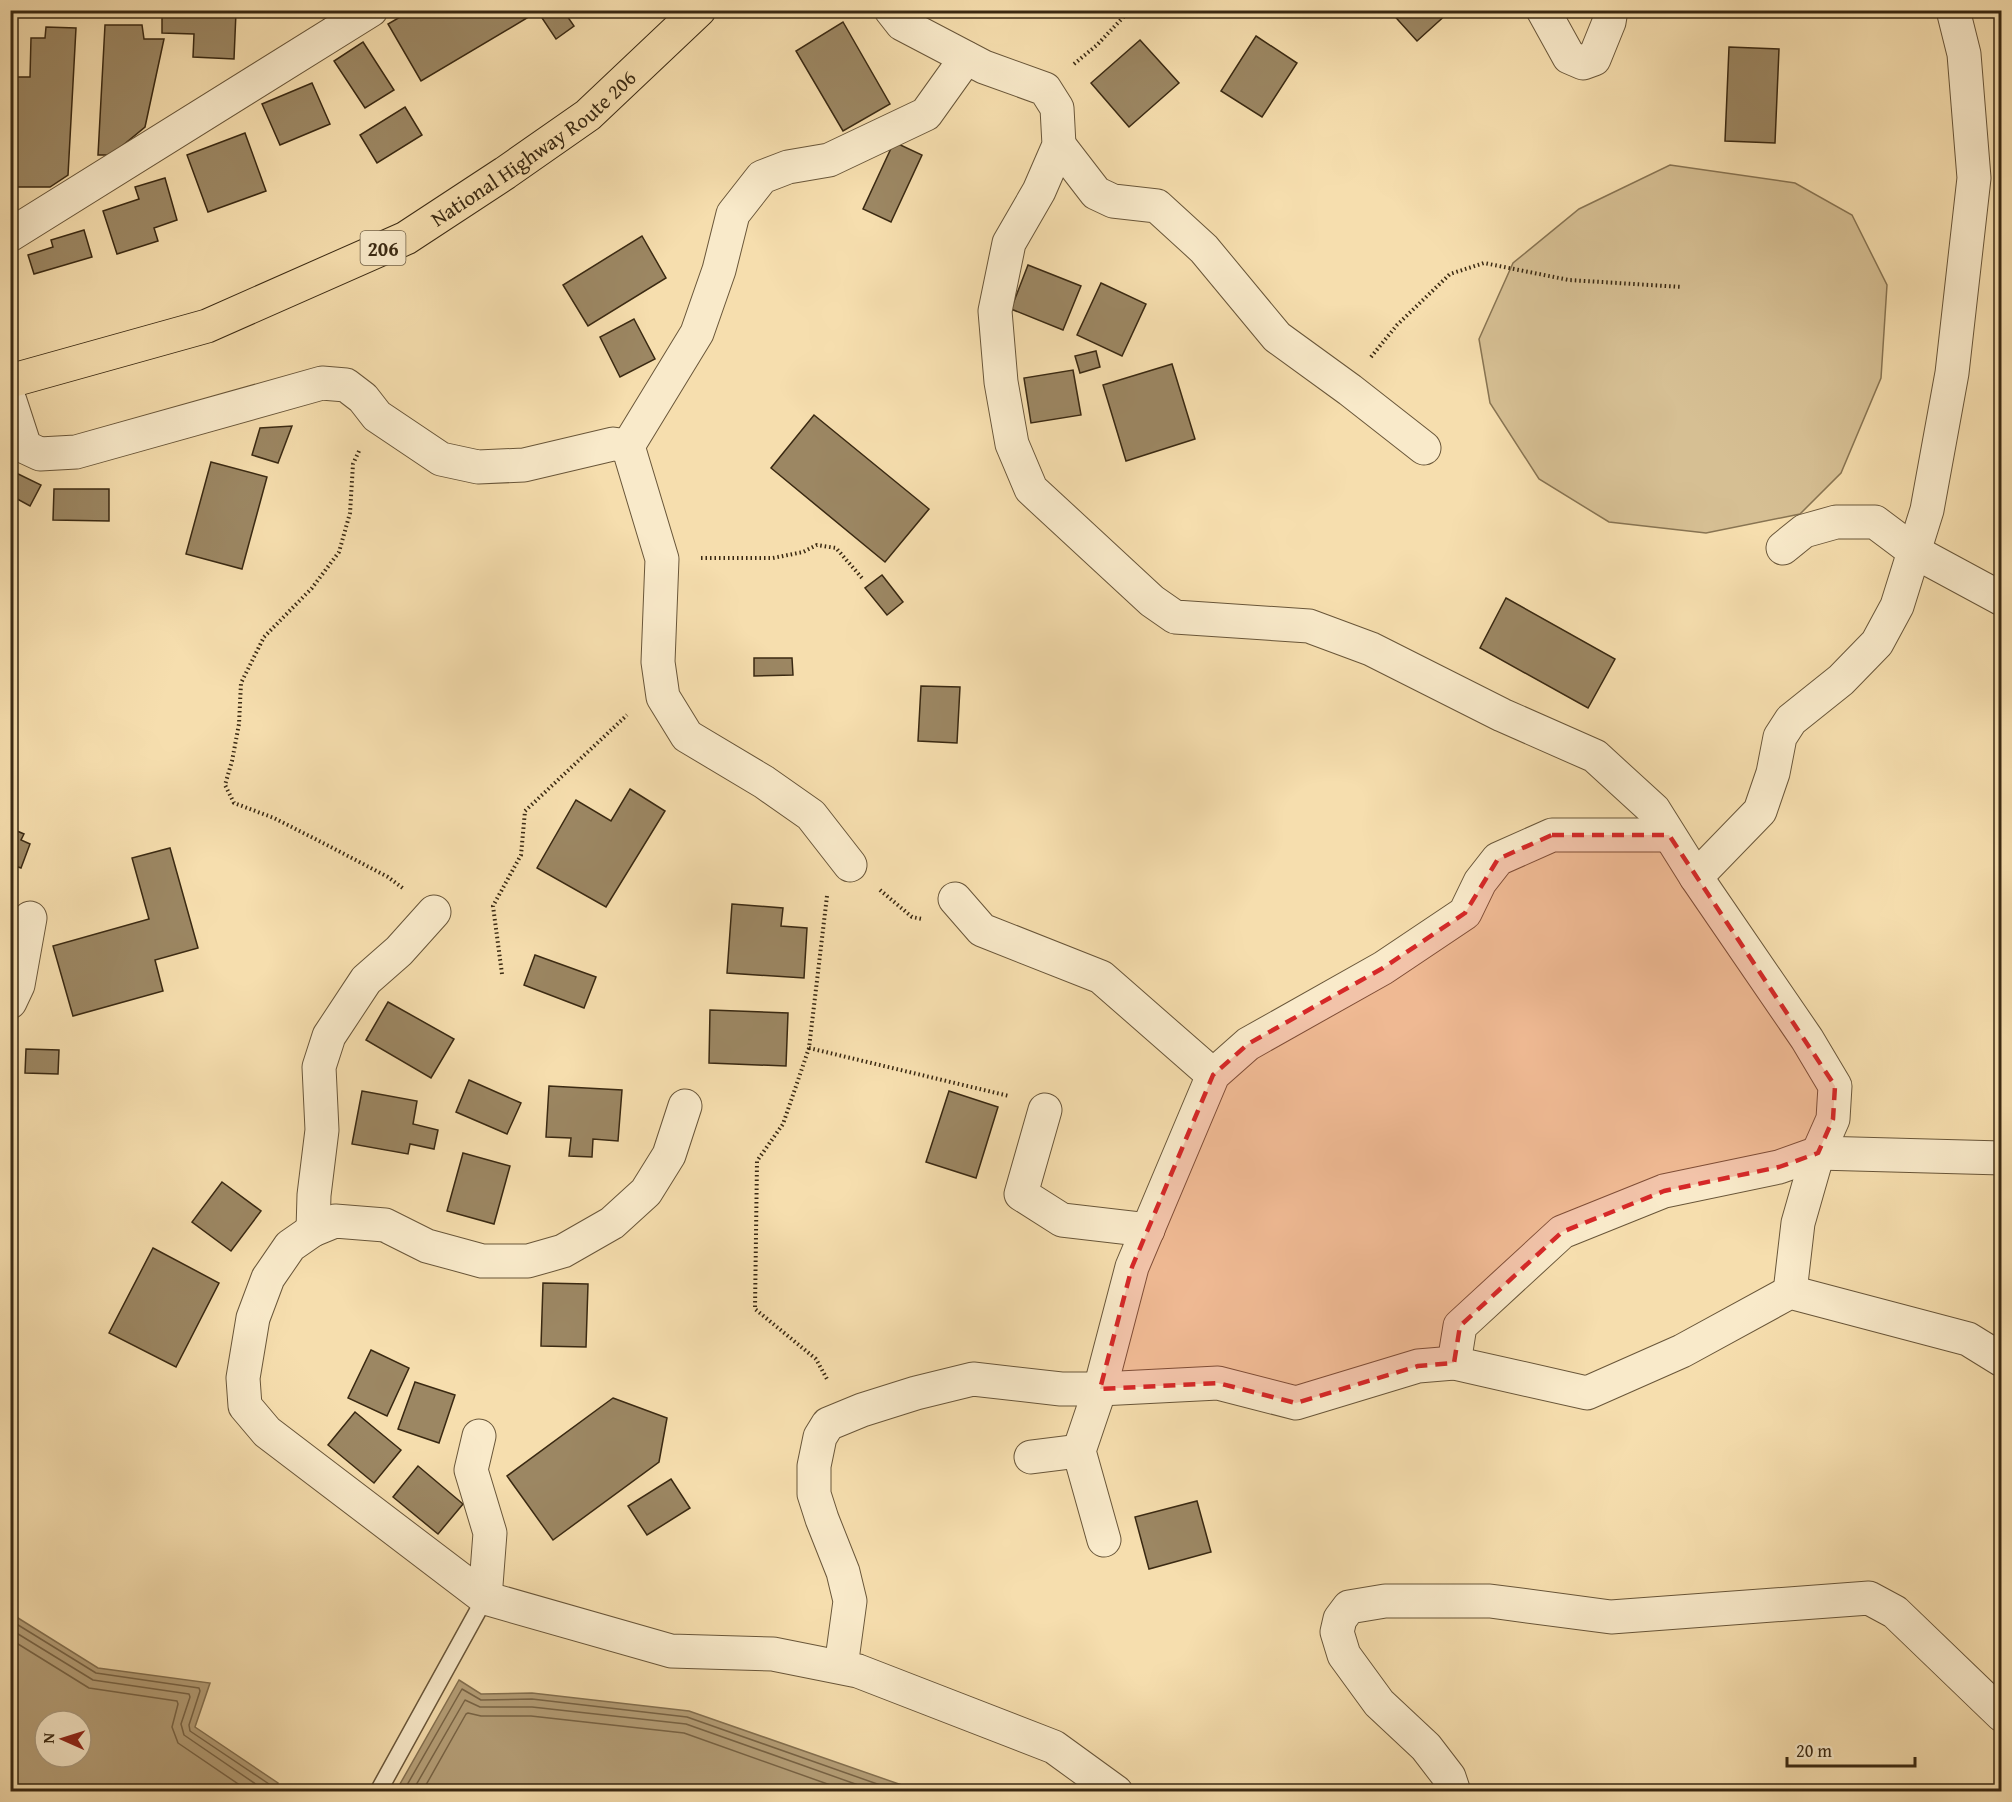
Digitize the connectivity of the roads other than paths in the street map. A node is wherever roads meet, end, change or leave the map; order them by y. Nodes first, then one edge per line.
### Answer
1 (371, 10) edge
2 (699, 10) edge
3 (891, 10) edge
4 (1543, 10) edge
5 (1611, 10) edge
6 (1953, 10) edge
7 (966, 58) junction
8 (1059, 145) junction
9 (1988, 176) edge
10 (10, 235) edge
11 (10, 381) edge
12 (10, 401) edge
13 (628, 446) junction
14 (1424, 448) dead end
15 (1783, 548) dead end
16 (1915, 552) junction
17 (2001, 599) edge
18 (1670, 835) junction
19 (843, 857) road end
20 (1696, 877) junction
21 (955, 899) dead end
22 (434, 912) road end
23 (30, 918) dead end
24 (10, 1002) edge
25 (1213, 1075) junction
26 (685, 1106) dead end
27 (1045, 1110) road end
28 (1818, 1153) junction
29 (2001, 1158) edge
30 (313, 1230) junction
31 (1148, 1230) junction
32 (1790, 1292) junction
33 (2001, 1360) edge
34 (1454, 1363) junction
35 (1100, 1389) junction
36 (479, 1436) dead end
37 (1079, 1451) junction
38 (1031, 1457) dead end
39 (1104, 1540) dead end
40 (485, 1598) junction
41 (841, 1667) junction
42 (2001, 1714) edge
43 (378, 1791) edge
44 (1116, 1791) edge
45 (1454, 1791) edge

1 - 10 street
2 - 11 highway, National Highway Route 206 / 206
3 - 7 street
4 - 5 street
6 - 9 street
7 - 8 street
7 - 13 street
8 - 14 street
8 - 18 street
9 - 16 street
12 - 13 street
13 - 19 street
15 - 16 street
16 - 17 street
16 - 20 street
18 - 20 street
18 - 25 street
20 - 28 street
21 - 25 street
22 - 30 street
23 - 24 street
25 - 31 street
26 - 30 street
27 - 31 street
28 - 29 street
28 - 32 street
28 - 34 street
30 - 40 street
31 - 35 street
32 - 33 street
32 - 34 street
34 - 35 street
35 - 37 street
35 - 41 street
36 - 40 street
37 - 38 street
37 - 39 street
40 - 41 street
40 - 43 lane
41 - 44 street
42 - 45 street

